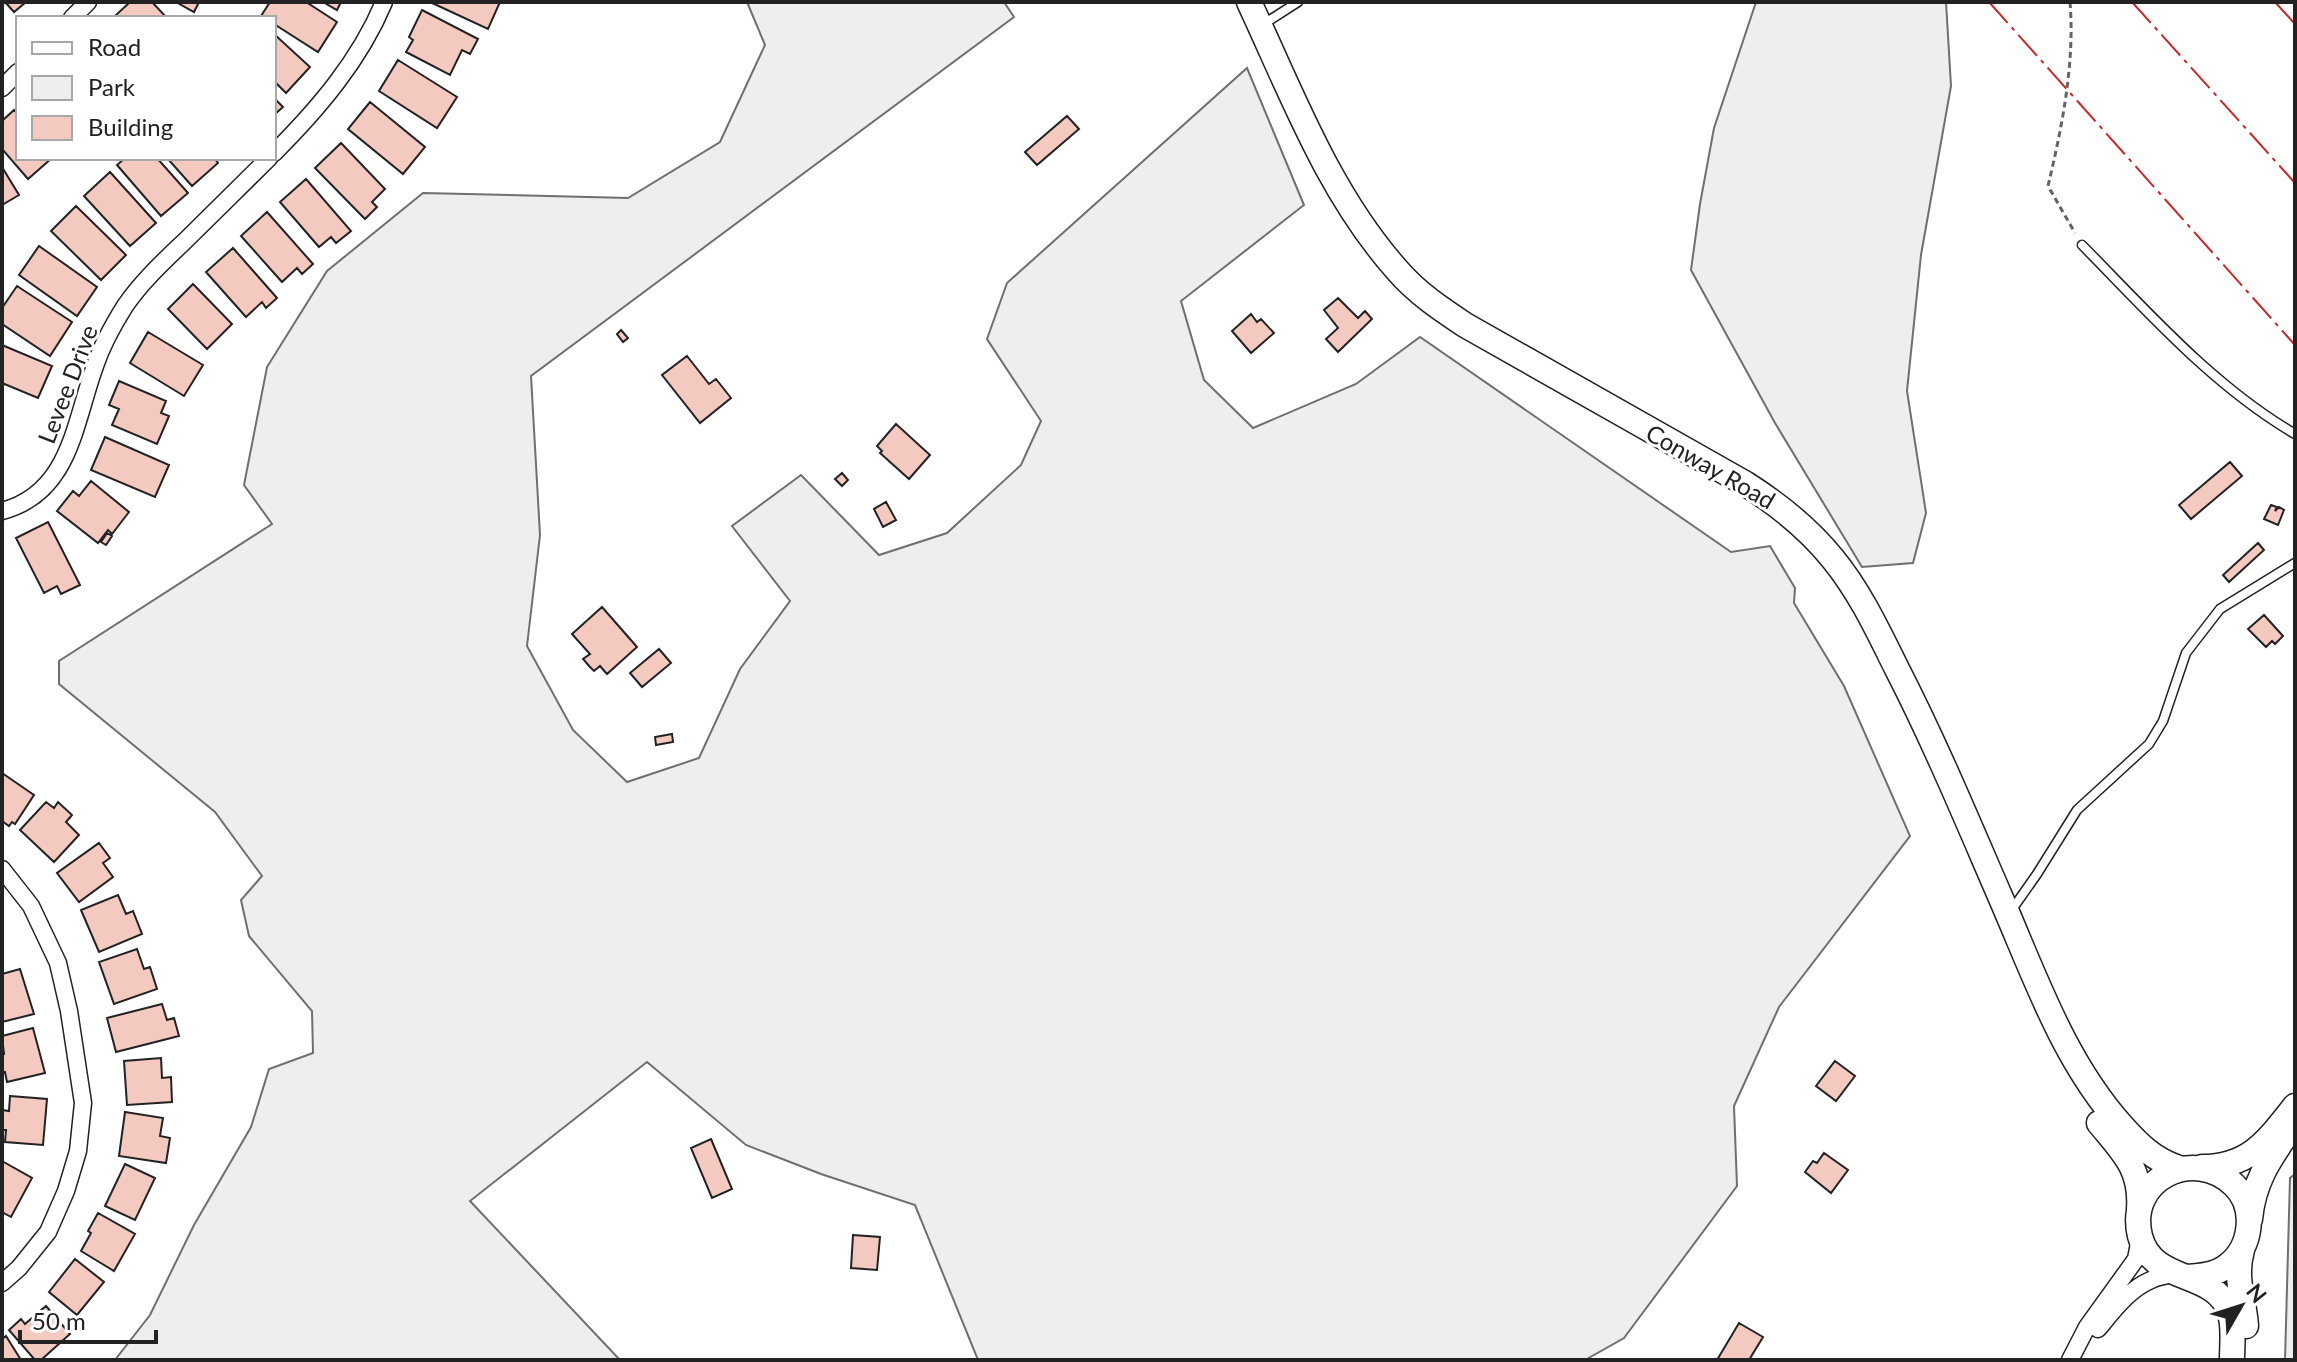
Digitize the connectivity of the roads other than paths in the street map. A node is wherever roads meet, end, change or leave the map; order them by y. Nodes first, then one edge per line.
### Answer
1 (384, 2) edge
2 (1249, 2) edge
3 (1298, 2) edge
4 (1260, 26) junction
5 (276, 151) edge
6 (267, 160) edge
7 (2082, 245) road end
8 (2295, 434) edge
9 (2, 511) edge
10 (2295, 563) edge
11 (2, 869) edge
12 (2008, 915) junction
13 (2058, 1031) junction
14 (2295, 1106) edge
15 (2295, 1122) edge
16 (2190, 1168) junction
17 (2140, 1225) junction
18 (2245, 1240) junction
19 (2182, 1275) junction
20 (2, 1283) edge
21 (2070, 1360) edge
22 (2232, 1360) edge
23 (2247, 1360) edge

1 - 5 street
2 - 4 street, Conway Road
3 - 4 lane
4 - 12 street, Conway Road
6 - 9 street, Levee Drive
7 - 8 lane
10 - 12 lane
11 - 20 street
12 - 13 street, Conway Road
13 - 16 street, Conway Road
13 - 17 street, Conway Road
14 - 16 street
15 - 18 street
16 - 17 street
16 - 18 street, Conway Road
17 - 19 street
17 - 21 street
18 - 19 street
18 - 23 street, Conway Road
19 - 21 street
19 - 22 street

